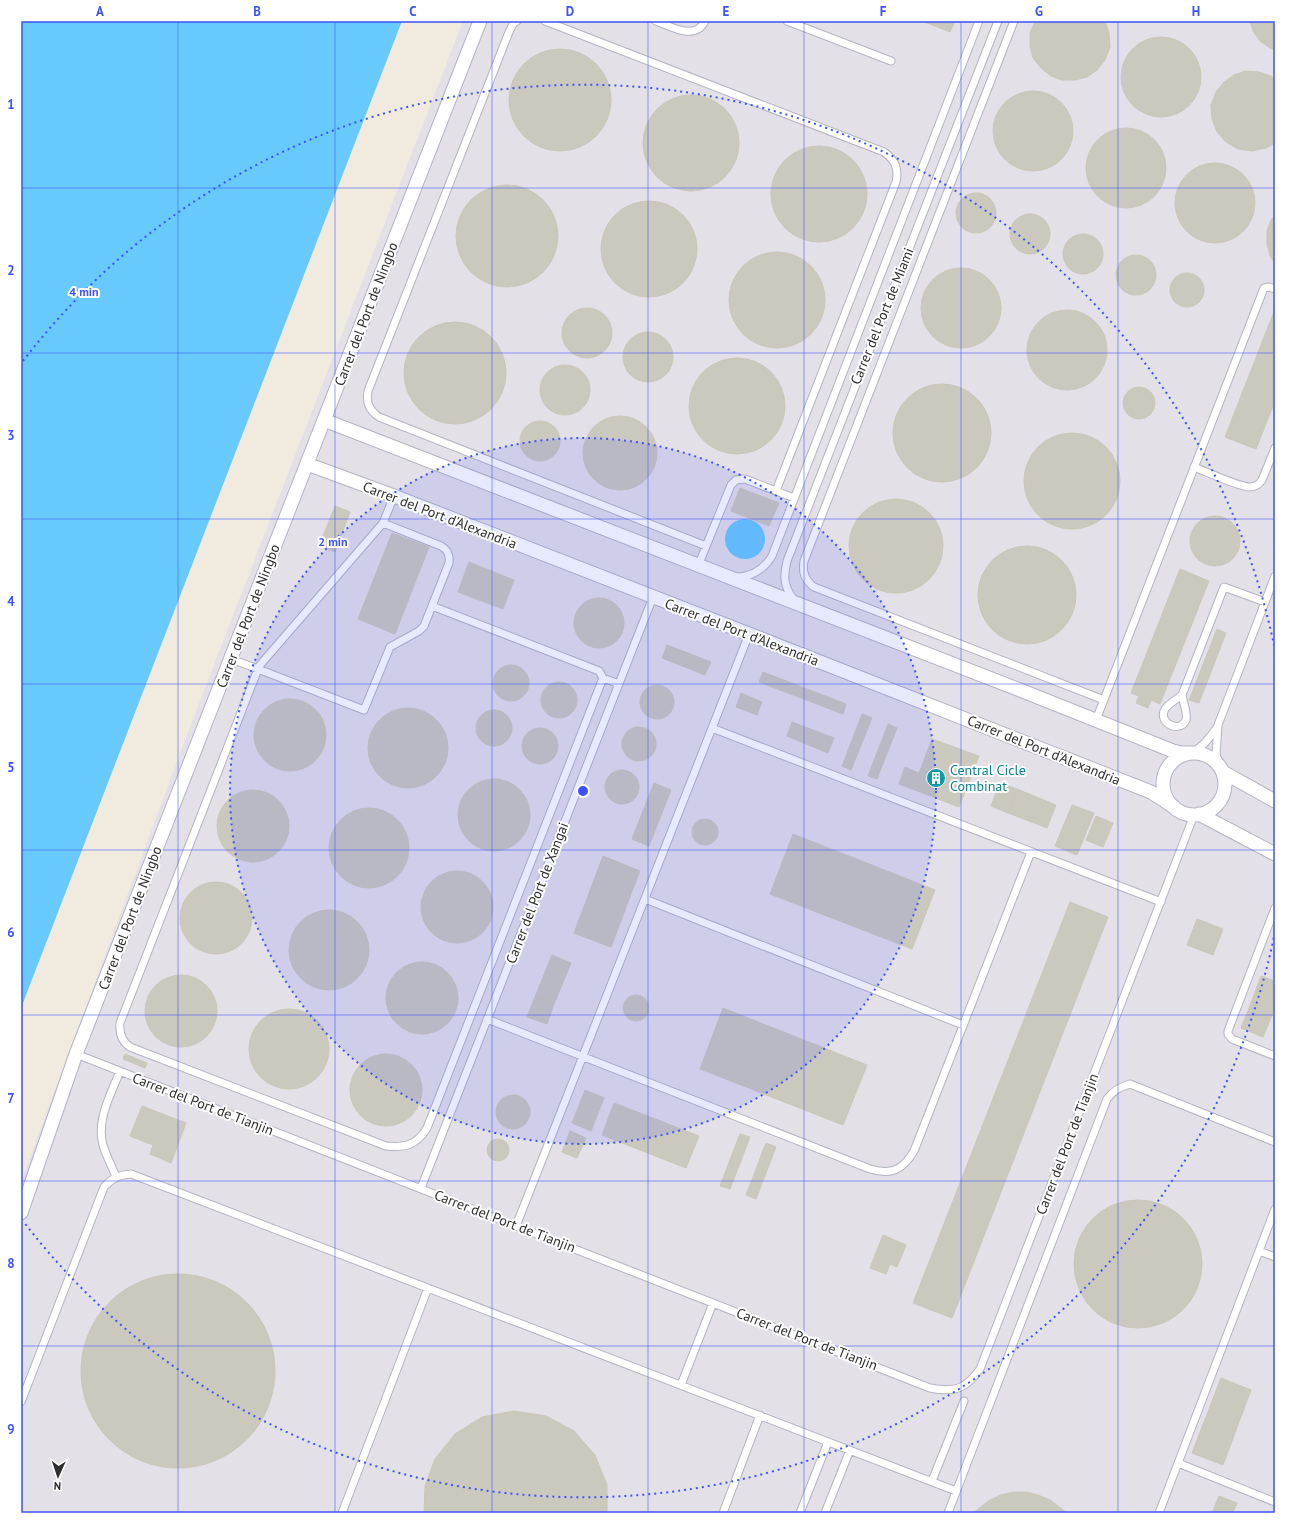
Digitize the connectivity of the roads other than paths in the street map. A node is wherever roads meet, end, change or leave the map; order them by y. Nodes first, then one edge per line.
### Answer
1 (480, 21) edge
2 (518, 21) edge
3 (545, 21) edge
4 (656, 21) edge
5 (705, 21) edge
6 (787, 21) edge
7 (980, 21) edge
8 (998, 21) edge
9 (1014, 21) edge
10 (891, 61) dead end
11 (1275, 289) edge
12 (324, 420) junction
13 (1275, 448) edge
14 (307, 464) junction
15 (1194, 467) junction
16 (776, 491) junction
17 (394, 496) junction
18 (794, 498) junction
19 (383, 523) junction
20 (706, 546) junction
21 (698, 566) junction
22 (1275, 576) edge
23 (726, 577) junction
24 (653, 597) junction
25 (1265, 602) junction
26 (432, 606) junction
27 (804, 607) junction
28 (749, 634) junction
29 (231, 659) junction
30 (258, 669) junction
31 (603, 678) junction
32 (619, 684) junction
33 (1182, 695) dead end
34 (1104, 700) junction
35 (1096, 720) junction
36 (1218, 725) junction
37 (712, 728) junction
38 (1190, 753) junction
39 (1222, 770) junction
40 (1275, 801) edge
41 (1174, 807) junction
42 (1196, 814) junction
43 (1032, 852) junction
44 (1275, 854) edge
45 (645, 899) junction
46 (1161, 902) junction
47 (1275, 908) edge
48 (487, 1019) junction
49 (964, 1024) junction
50 (76, 1054) junction
51 (583, 1056) junction
52 (1275, 1056) edge
53 (120, 1071) junction
54 (1275, 1142) edge
55 (116, 1177) junction
56 (421, 1188) junction
57 (1275, 1209) edge
58 (21, 1213) edge
59 (516, 1226) junction
60 (1259, 1251) junction
61 (1275, 1257) edge
62 (428, 1288) junction
63 (713, 1303) junction
64 (681, 1385) junction
65 (964, 1401) dead end
66 (21, 1402) edge
67 (760, 1415) junction
68 (828, 1442) junction
69 (850, 1450) junction
70 (1178, 1463) junction
71 (932, 1481) junction
72 (956, 1491) junction
73 (1275, 1502) edge
74 (342, 1513) edge
75 (723, 1513) edge
76 (800, 1513) edge
77 (825, 1513) edge
78 (948, 1513) edge
79 (1159, 1513) edge

1 - 12 street, Carrer del Port de Ningbo
2 - 20 lane
3 - 16 lane
4 - 5 lane
6 - 10 lane
7 - 18 lane, Carrer del Port de Miami
8 - 27 lane, Carrer del Port de Miami
9 - 34 lane
11 - 15 lane
12 - 14 street, Carrer del Port de Ningbo
12 - 21 street
13 - 15 lane
14 - 17 street, Carrer del Port d'Alexandria
14 - 29 street, Carrer del Port de Ningbo
15 - 34 lane
16 - 18 lane
16 - 20 lane
17 - 19 lane
17 - 24 street, Carrer del Port d'Alexandria
18 - 23 lane, Carrer del Port de Miami
19 - 26 lane
19 - 30 lane
20 - 21 lane
21 - 23 street
22 - 25 lane
23 - 27 street
24 - 28 street, Carrer del Port d'Alexandria
24 - 32 lane, Carrer del Port de Xangai
25 - 33 lane
25 - 36 lane
26 - 30 lane
26 - 31 lane
27 - 35 street
28 - 37 lane
28 - 41 street, Carrer del Port d'Alexandria
29 - 30 lane
29 - 50 street, Carrer del Port de Ningbo
30 - 31 lane
31 - 32 lane
32 - 48 lane, Carrer del Port de Xangai
34 - 35 lane
35 - 38 street
36 - 38 lane
36 - 39 lane
37 - 43 lane
37 - 45 lane
38 - 39 street
38 - 41 street
39 - 40 street
39 - 42 street
41 - 42 street
42 - 44 street
42 - 46 lane, Carrer del Port de Tianjin
43 - 46 lane
43 - 49 lane
45 - 49 lane
45 - 51 lane
46 - 63 lane, Carrer del Port de Tianjin
47 - 52 lane
48 - 51 lane
48 - 56 lane, Carrer del Port de Xangai
49 - 51 lane
50 - 53 lane, Carrer del Port de Tianjin
50 - 58 street, Carrer del Port de Ningbo
51 - 59 lane
53 - 55 lane
53 - 56 lane, Carrer del Port de Tianjin
54 - 72 lane
55 - 62 lane
55 - 66 lane
56 - 59 lane, Carrer del Port de Tianjin
57 - 60 lane
59 - 63 lane, Carrer del Port de Tianjin
60 - 61 lane
60 - 70 lane
62 - 64 lane
62 - 74 lane
63 - 64 lane
64 - 67 lane
65 - 71 lane
67 - 68 lane
67 - 75 lane
68 - 69 lane
68 - 76 lane
69 - 71 lane
69 - 77 lane
70 - 73 lane
70 - 79 lane
71 - 72 lane
72 - 78 lane

